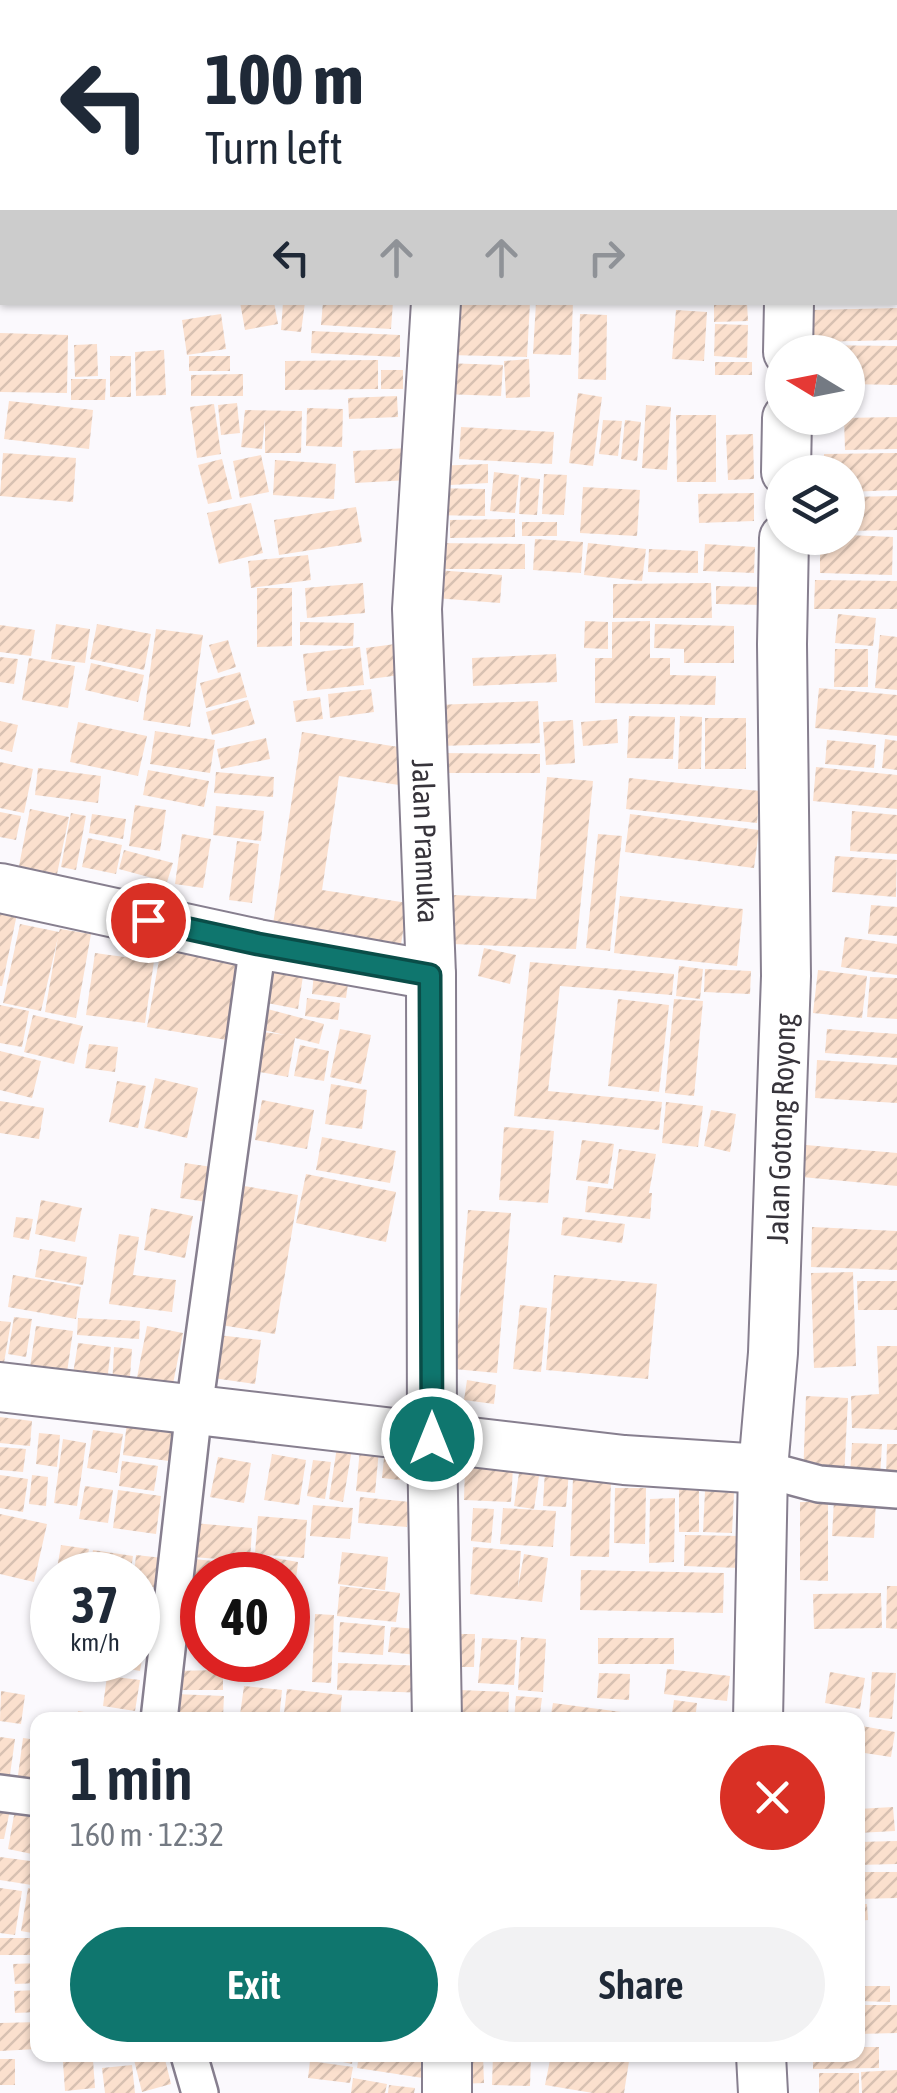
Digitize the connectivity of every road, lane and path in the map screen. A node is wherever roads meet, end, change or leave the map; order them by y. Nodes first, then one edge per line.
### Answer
1 (436, 305) edge
2 (789, 305) edge
3 (788, 335) edge
4 (784, 555) edge
5 (0, 888) edge
6 (258, 944) junction
7 (430, 975) junction
8 (0, 1387) edge
9 (194, 1410) junction
10 (432, 1439) junction
11 (763, 1469) junction
12 (897, 1490) edge
13 (160, 1712) edge
14 (437, 1712) edge
15 (758, 1712) edge
16 (0, 1793) edge
17 (30, 1797) edge
18 (191, 2062) edge
19 (447, 2062) edge
20 (762, 2062) edge
21 (200, 2093) edge
22 (447, 2093) edge
23 (764, 2093) edge

1 - 7 street, Jalan Pramuka
2 - 3 street
4 - 11 street, Jalan Gotong Royong
5 - 6 street
6 - 7 street
6 - 9 street
7 - 10 street, Jalan Pramuka
8 - 9 street
9 - 10 street
9 - 13 street
10 - 11 street
10 - 14 street, Jalan Pramuka
11 - 12 street
11 - 15 street, Jalan Gotong Royong
16 - 17 street
18 - 21 street
19 - 22 street
20 - 23 street

